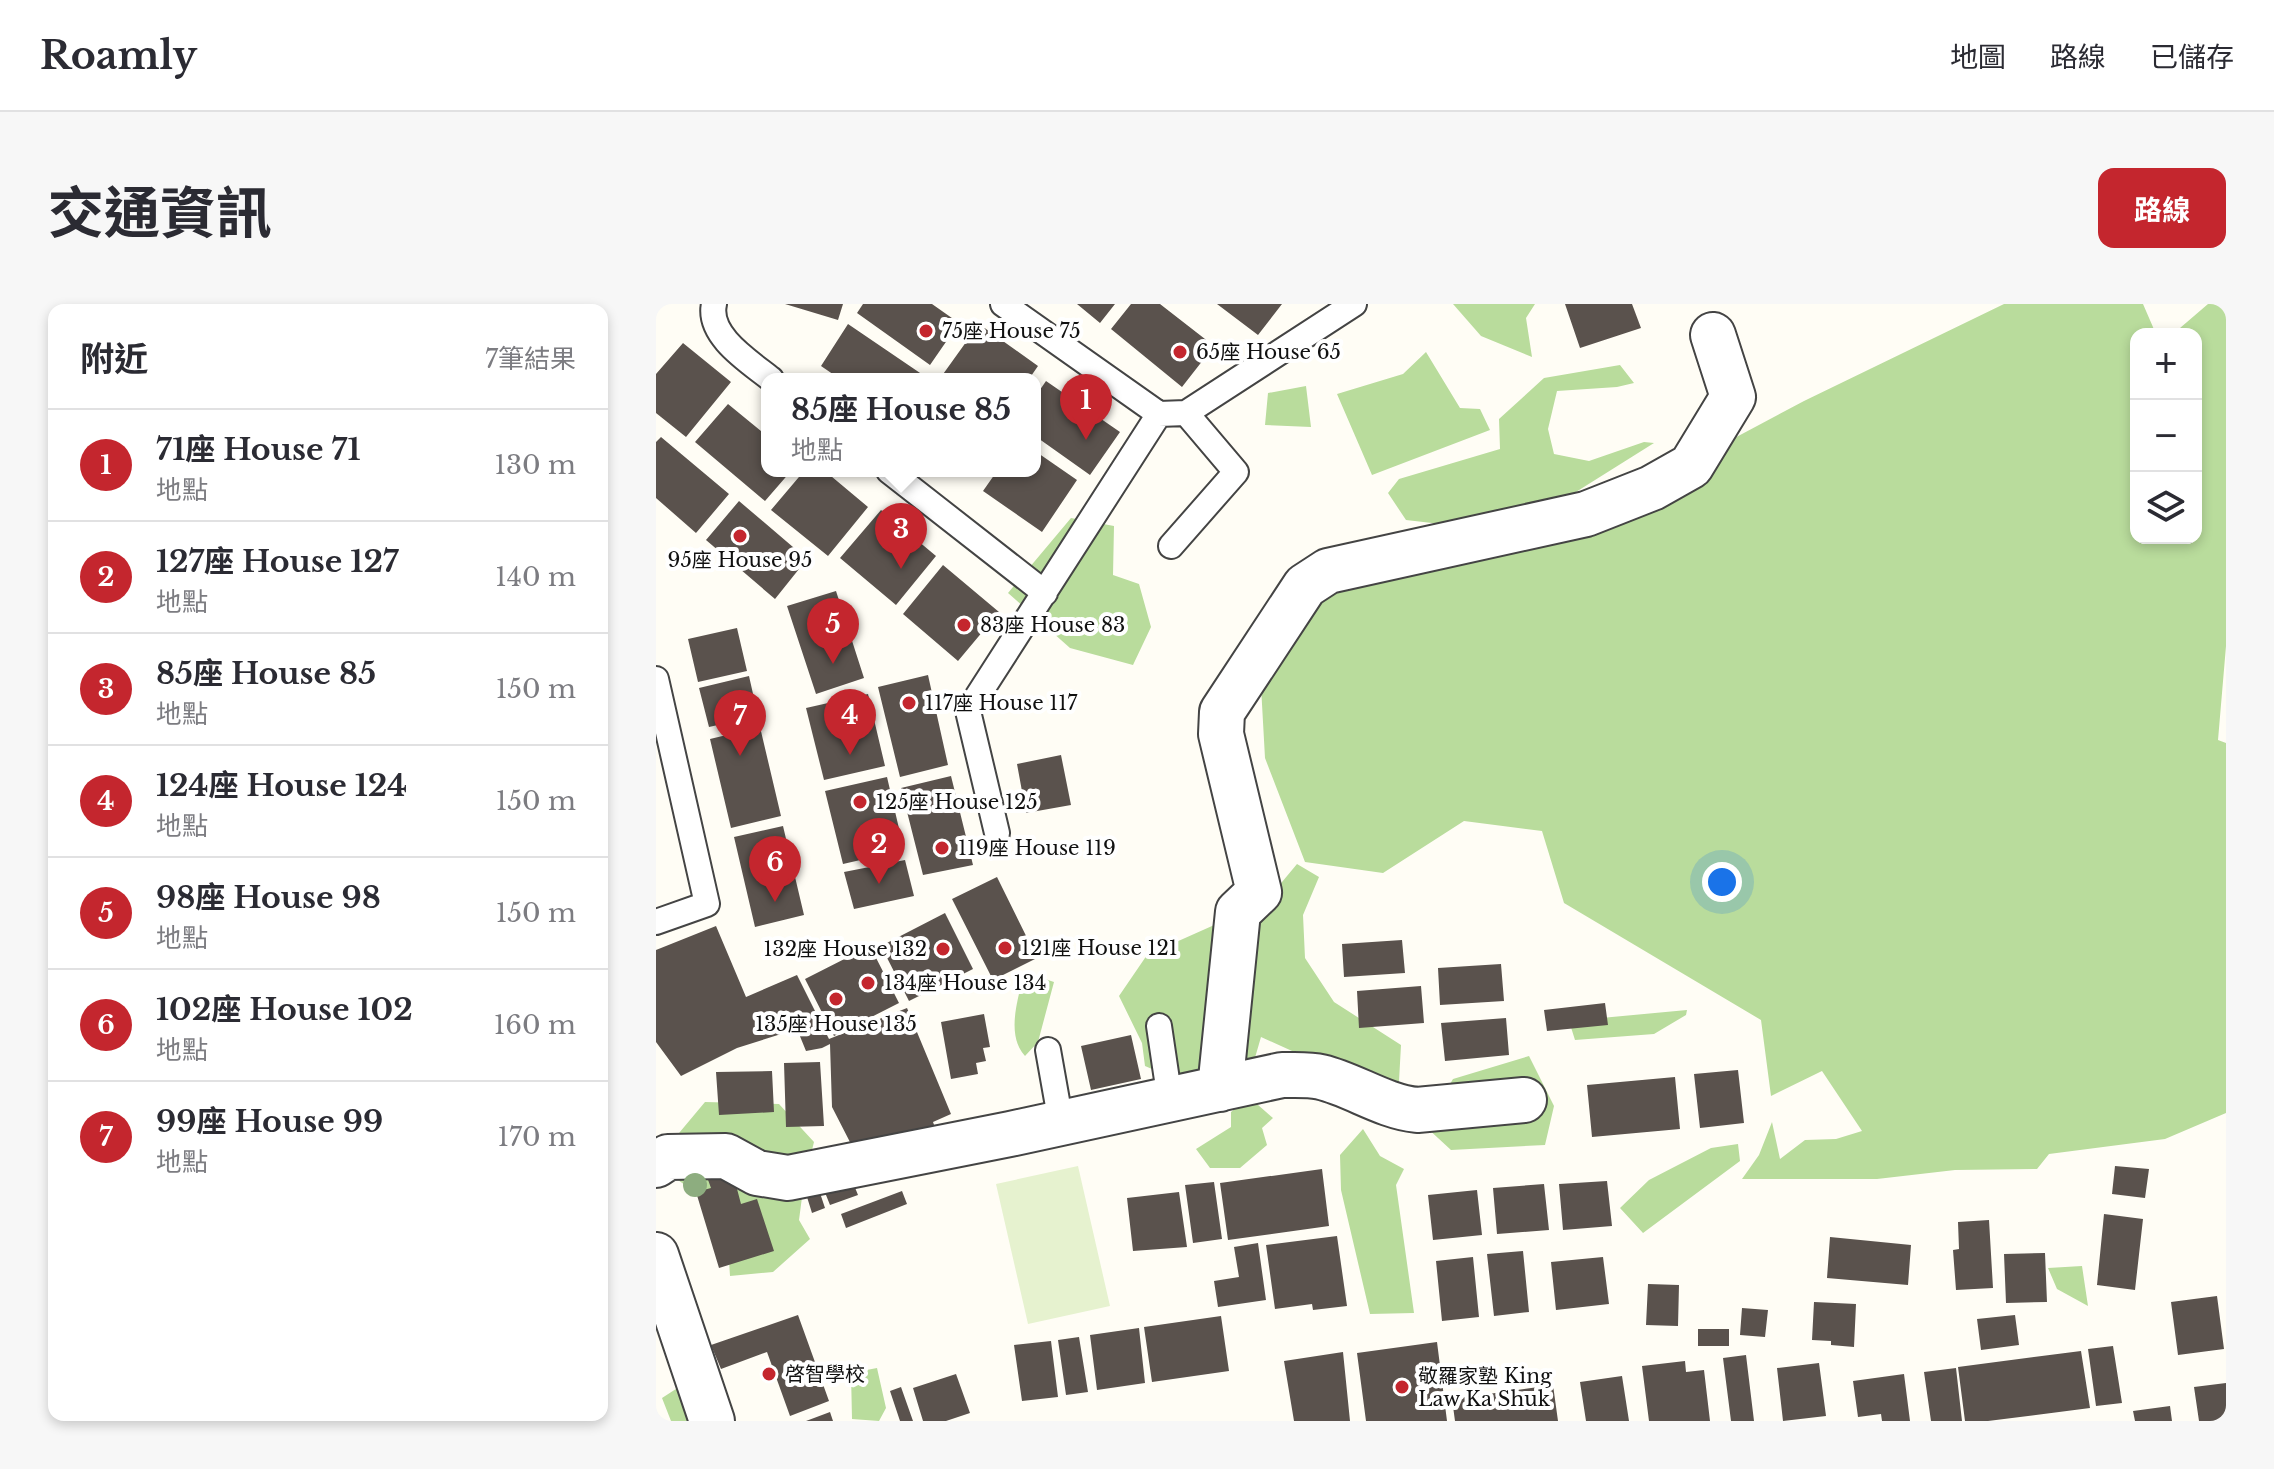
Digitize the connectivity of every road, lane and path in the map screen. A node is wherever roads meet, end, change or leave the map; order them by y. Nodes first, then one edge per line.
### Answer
1 (714, 304) edge
2 (1003, 304) edge
3 (1354, 304) edge
4 (1713, 335) dead end
5 (763, 373) edge
6 (1186, 413) junction
7 (1159, 414) junction
8 (897, 477) edge
9 (1171, 546) dead end
10 (1045, 593) junction
11 (656, 679) edge
12 (997, 833) dead end
13 (656, 922) edge
14 (1159, 1026) dead end
15 (1048, 1050) dead end
16 (1220, 1089) junction
17 (1174, 1098) junction
18 (1524, 1100) dead end
19 (1061, 1123) junction
20 (656, 1165) edge
21 (656, 1255) edge
22 (712, 1421) edge

1 - 5 lane
2 - 7 lane
3 - 6 lane
4 - 16 street
6 - 7 lane
6 - 9 lane
7 - 10 lane
8 - 10 lane
10 - 12 lane
11 - 13 lane
14 - 17 lane
15 - 19 lane
16 - 17 street
16 - 18 street
17 - 19 street
19 - 20 street
21 - 22 street

